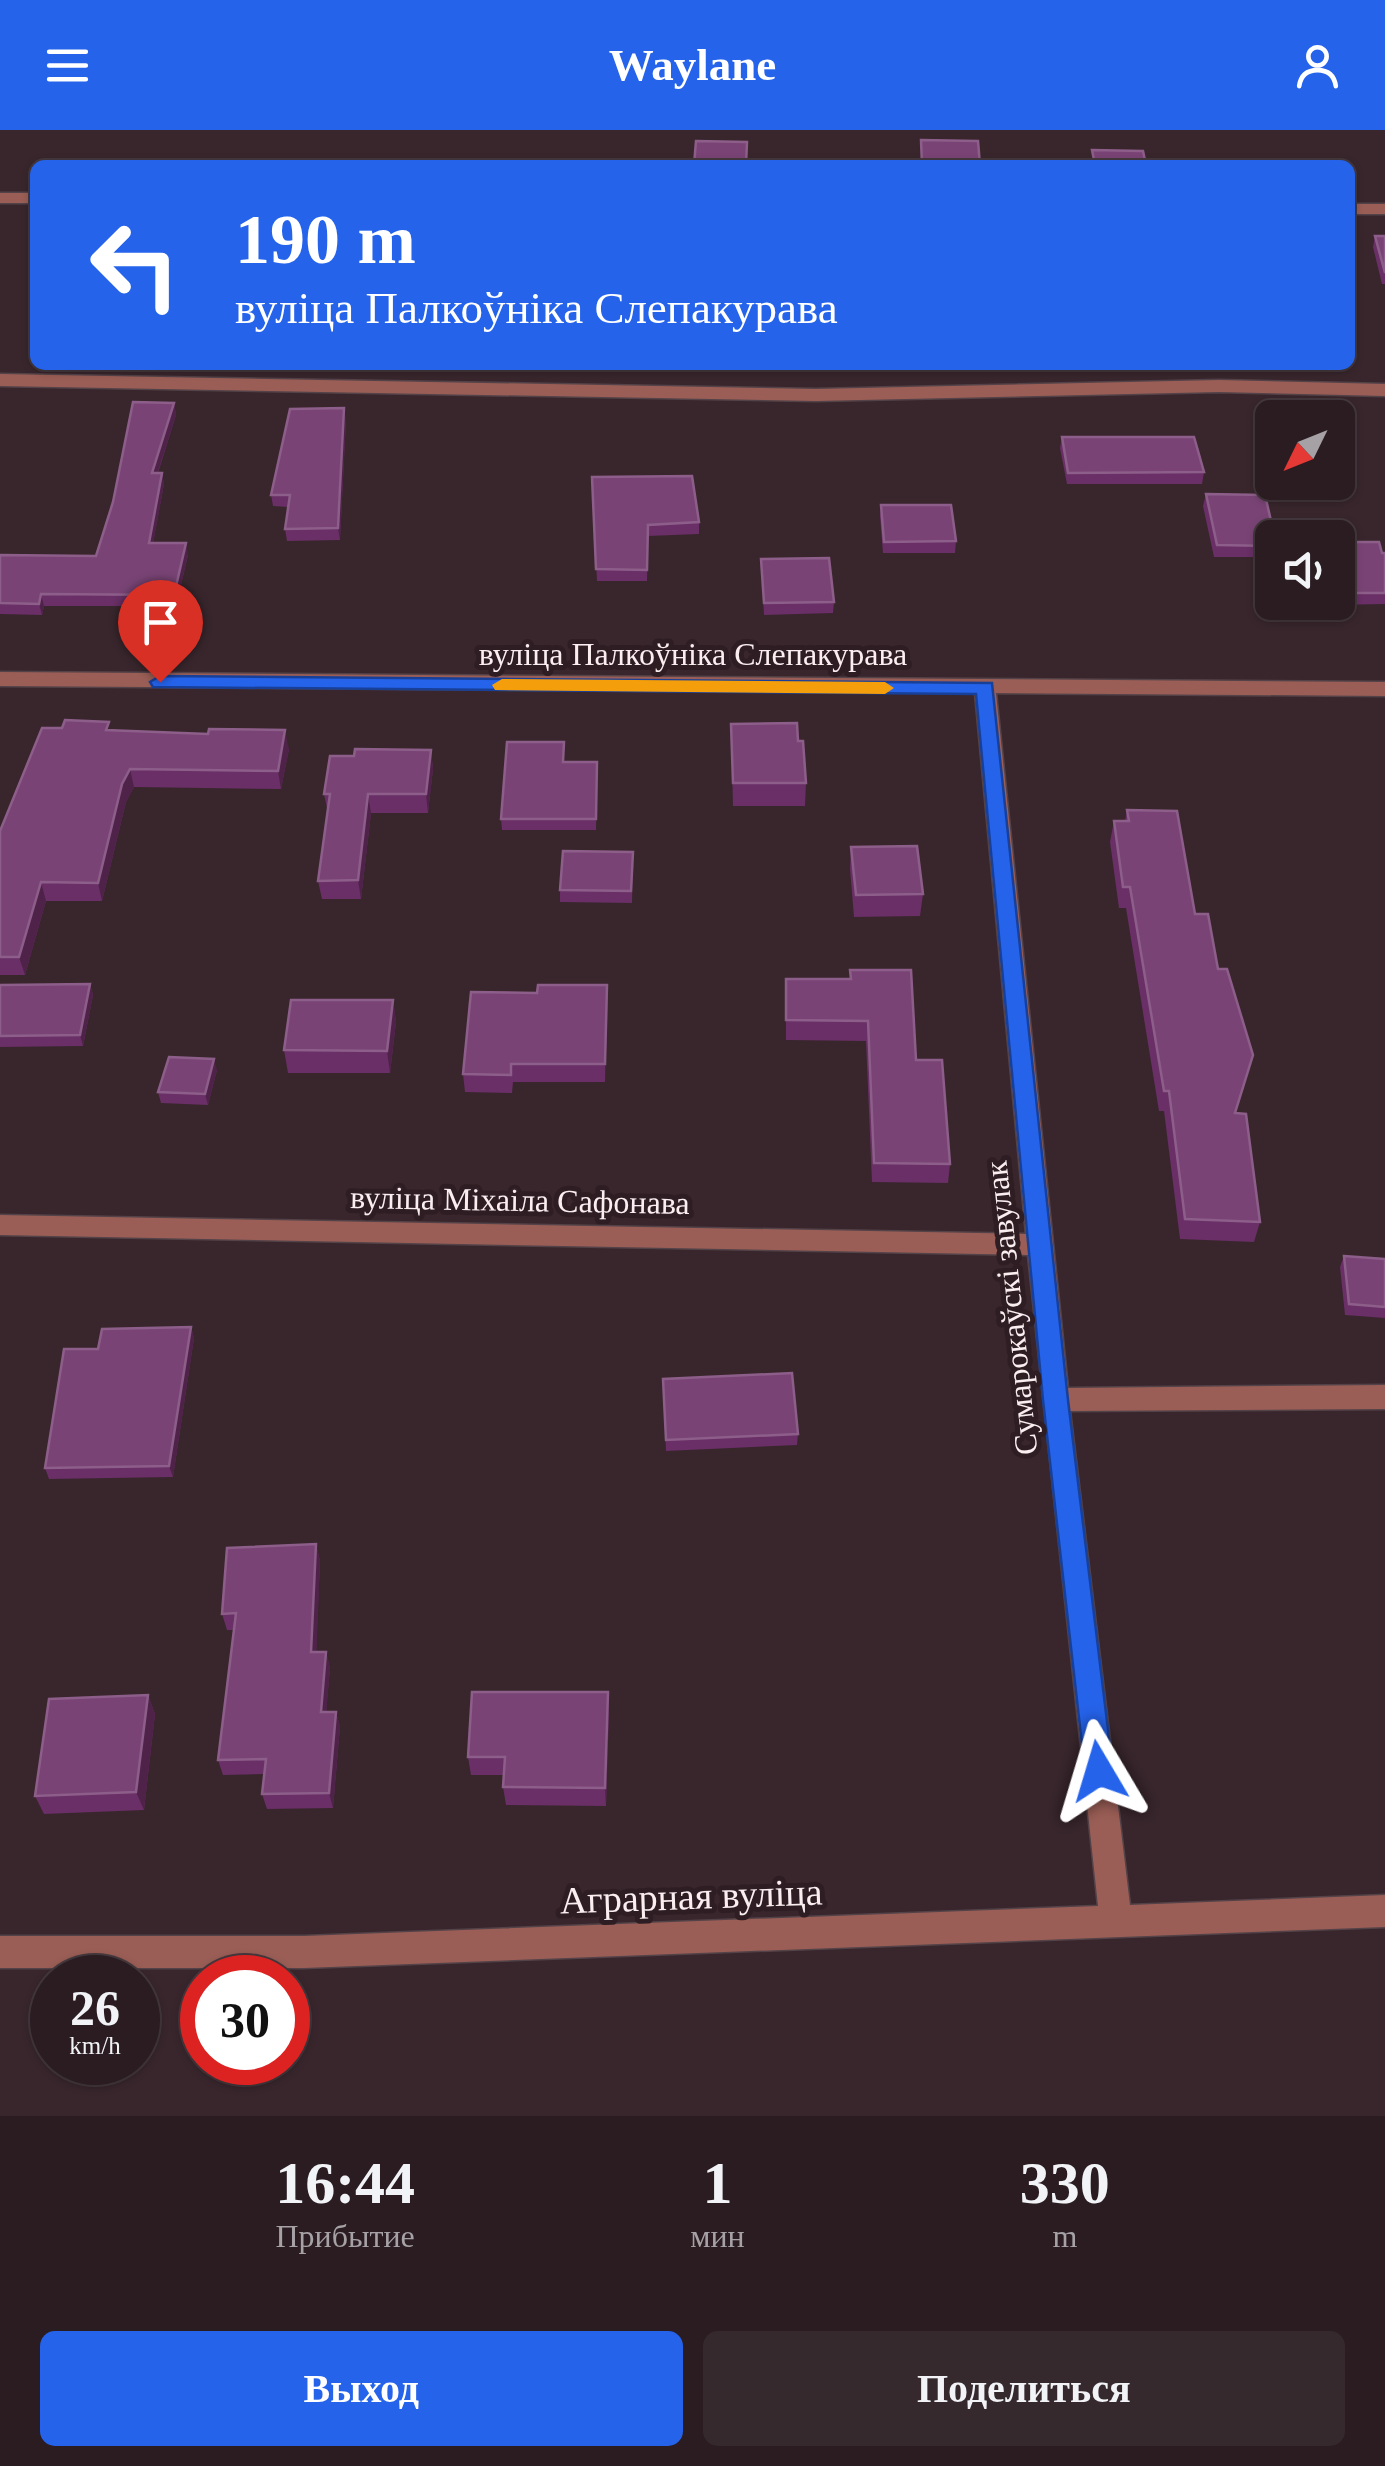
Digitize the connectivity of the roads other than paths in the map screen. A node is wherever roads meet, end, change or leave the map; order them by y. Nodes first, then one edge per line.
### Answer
1 (0, 198) edge
2 (30, 198) edge
3 (1355, 209) edge
4 (1385, 209) edge
5 (0, 380) edge
6 (1385, 390) edge
7 (0, 679) edge
8 (986, 688) junction
9 (1385, 690) edge
10 (0, 1225) edge
11 (1040, 1245) junction
12 (1385, 1397) edge
13 (1055, 1400) junction
14 (1385, 1911) edge
15 (1116, 1920) junction
16 (0, 1952) edge

1 - 2 street
3 - 4 street
5 - 6 street
7 - 8 street, вуліца Палкоўніка Слепакурава
8 - 9 street, вуліца Палкоўніка Слепакурава
8 - 11 street, Сумарокаўскі завулак
10 - 11 street, вуліца Міхаіла Сафонава
11 - 13 street, Сумарокаўскі завулак
12 - 13 street
13 - 15 street, Сумарокаўскі завулак
14 - 15 street, Аграрная вуліца
15 - 16 street, Аграрная вуліца

